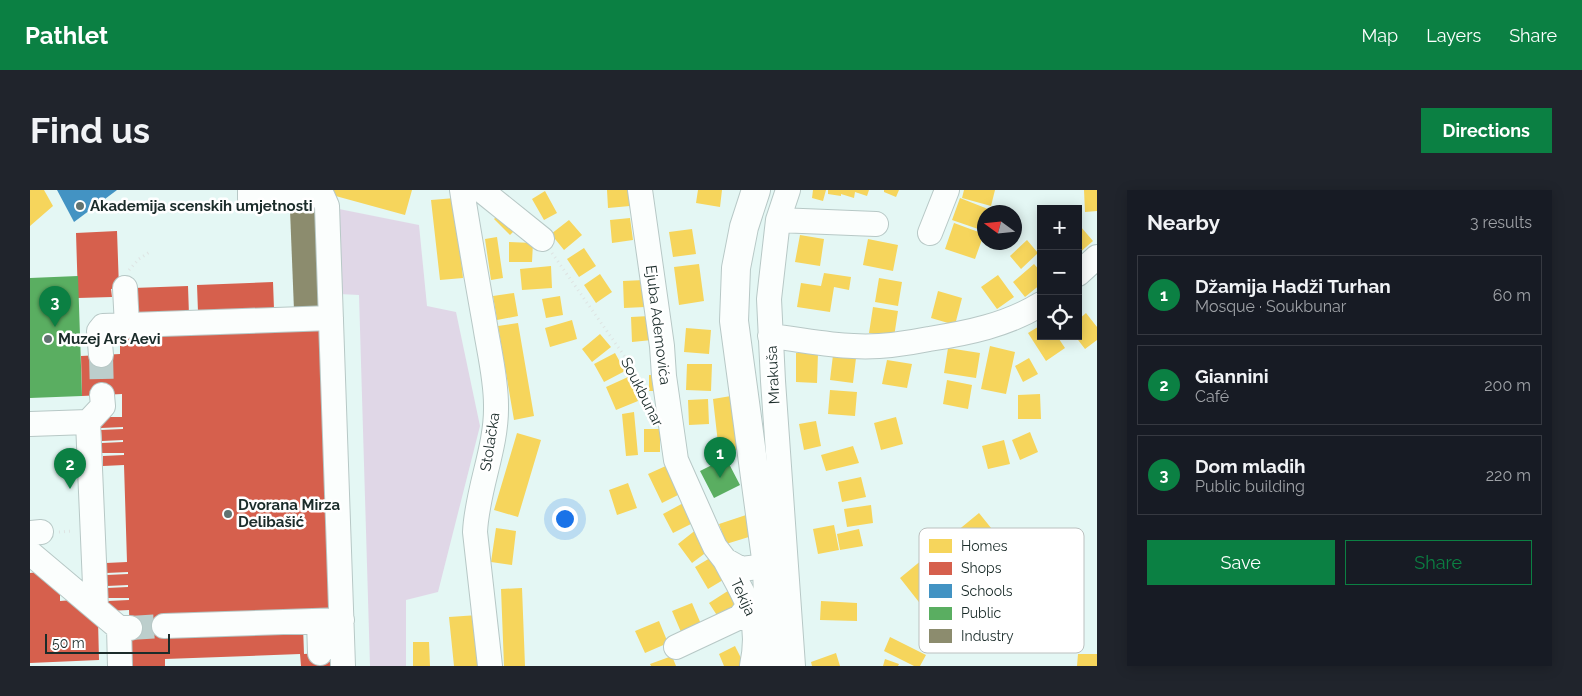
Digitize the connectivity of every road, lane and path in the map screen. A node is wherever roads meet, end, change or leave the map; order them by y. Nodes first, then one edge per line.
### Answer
1 (250, 190) edge
2 (462, 190) edge
3 (481, 190) edge
4 (640, 190) edge
5 (756, 190) edge
6 (788, 190) edge
7 (947, 190) edge
8 (778, 220) junction
9 (876, 224) dead end
10 (930, 233) dead end
11 (542, 239) joint
12 (151, 250) dead end
13 (1097, 257) edge
14 (736, 268) junction
15 (1082, 270) edge
16 (771, 274) junction
17 (125, 281) joint
18 (1037, 306) edge
19 (331, 318) junction
20 (126, 326) junction
21 (770, 336) junction
22 (332, 341) junction
23 (101, 355) tunnel mouth
24 (102, 395) tunnel mouth
25 (647, 399) dead end
26 (88, 422) junction
27 (30, 424) edge
28 (34, 539) edge
29 (724, 560) junction
30 (767, 566) junction
31 (749, 605) junction
32 (96, 608) junction
33 (330, 620) junction
34 (164, 626) tunnel mouth
35 (676, 647) dead end
36 (777, 650) edge
37 (320, 653) dead end
38 (120, 666) edge
39 (343, 666) edge
40 (356, 666) edge
41 (490, 666) edge
42 (752, 666) edge
43 (793, 666) edge

1 - 19 street
2 - 41 street, Stolačka
3 - 11 street
4 - 29 street, Ejuba Ademovića
5 - 14 main road
6 - 8 street
7 - 10 street
8 - 9 street
8 - 16 street
11 - 25 path, Soukbunar
12 - 17 path
13 - 15 street
14 - 16 street
14 - 30 main road
16 - 21 street
17 - 20 street
18 - 21 street, Mrakuša
19 - 20 street
19 - 22 street
20 - 23 street
21 - 36 street, Mrakuša
22 - 33 street
22 - 40 street
24 - 26 street
26 - 27 street
26 - 32 street
28 - 32 street
29 - 30 street
29 - 31 street, Tekija
30 - 36 main road
31 - 35 street
31 - 42 street, Tekija
32 - 38 street
33 - 34 street
33 - 37 street
33 - 39 street
36 - 43 street

